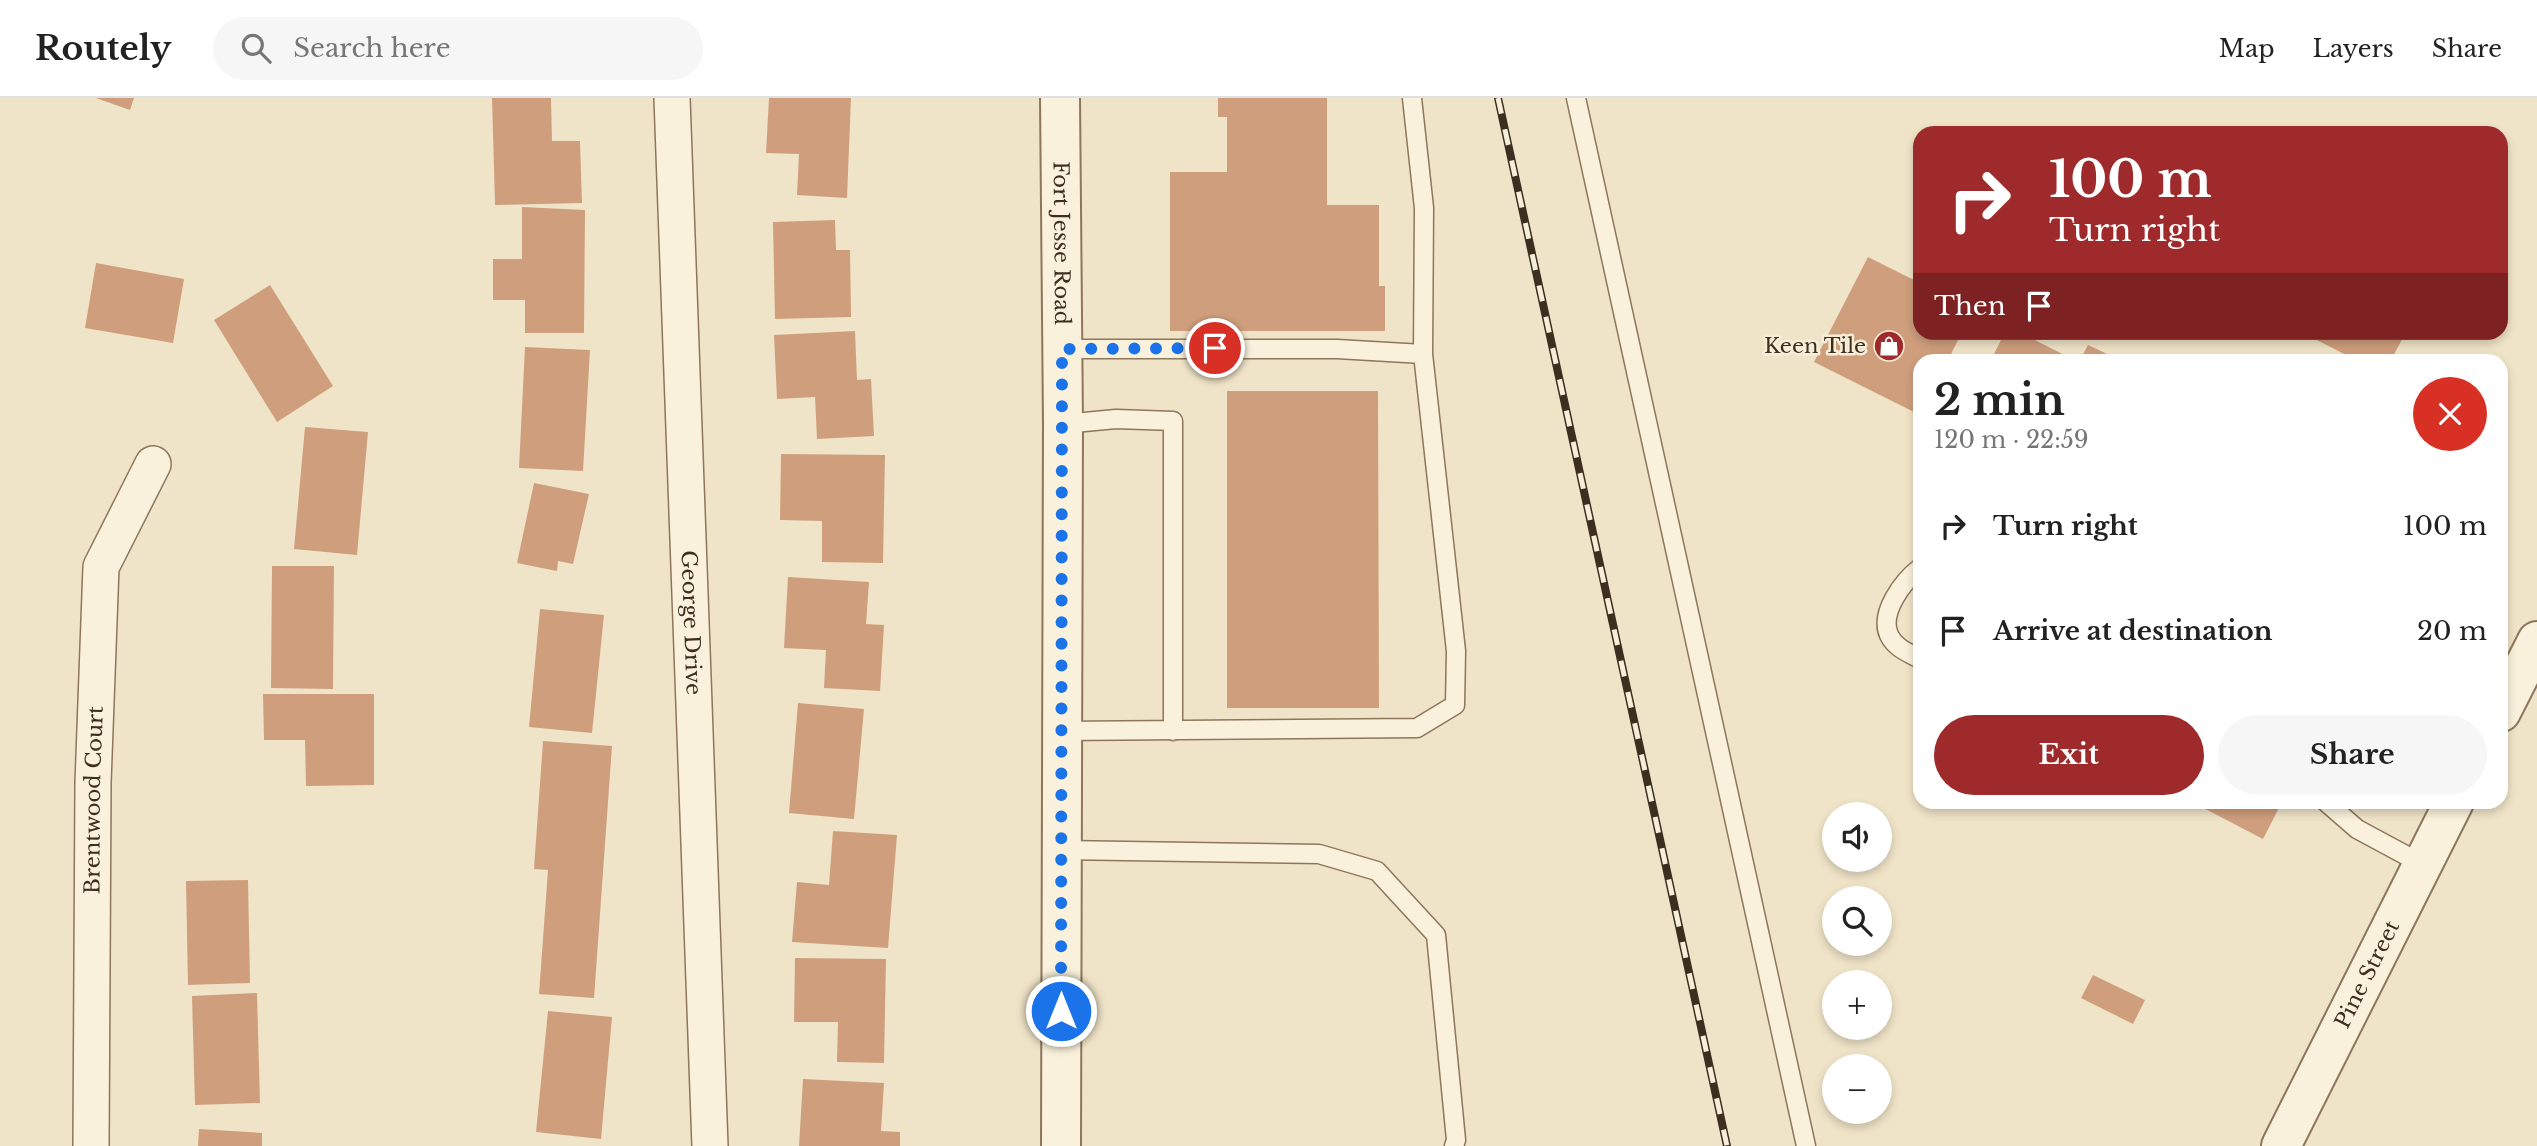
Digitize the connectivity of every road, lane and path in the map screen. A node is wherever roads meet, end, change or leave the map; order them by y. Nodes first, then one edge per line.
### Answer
1 (672, 98) edge
2 (1060, 98) edge
3 (1412, 98) edge
4 (1576, 98) edge
5 (1062, 349) junction
6 (1423, 354) junction
7 (1063, 424) junction
8 (153, 464) dead end
9 (1913, 576) edge
10 (2537, 641) edge
11 (1913, 655) edge
12 (2508, 698) edge
13 (1061, 731) junction
14 (1173, 731) junction
15 (2334, 809) edge
16 (2450, 809) edge
17 (1060, 850) junction
18 (2422, 864) junction
19 (91, 1146) edge
20 (710, 1146) edge
21 (1061, 1146) edge
22 (1454, 1146) edge
23 (1806, 1146) edge
24 (2281, 1146) edge

1 - 20 street, George Drive
2 - 5 street, Fort Jesse Road
3 - 6 lane
4 - 23 lane
5 - 6 lane
5 - 7 street, Fort Jesse Road
6 - 14 lane
7 - 13 street, Fort Jesse Road
7 - 14 lane
8 - 19 street, Brentwood Court
9 - 11 lane
10 - 12 street
13 - 14 lane
13 - 17 street, Fort Jesse Road
15 - 18 lane
16 - 18 street, Pine Street
17 - 21 street, Fort Jesse Road
17 - 22 lane
18 - 24 street, Pine Street

